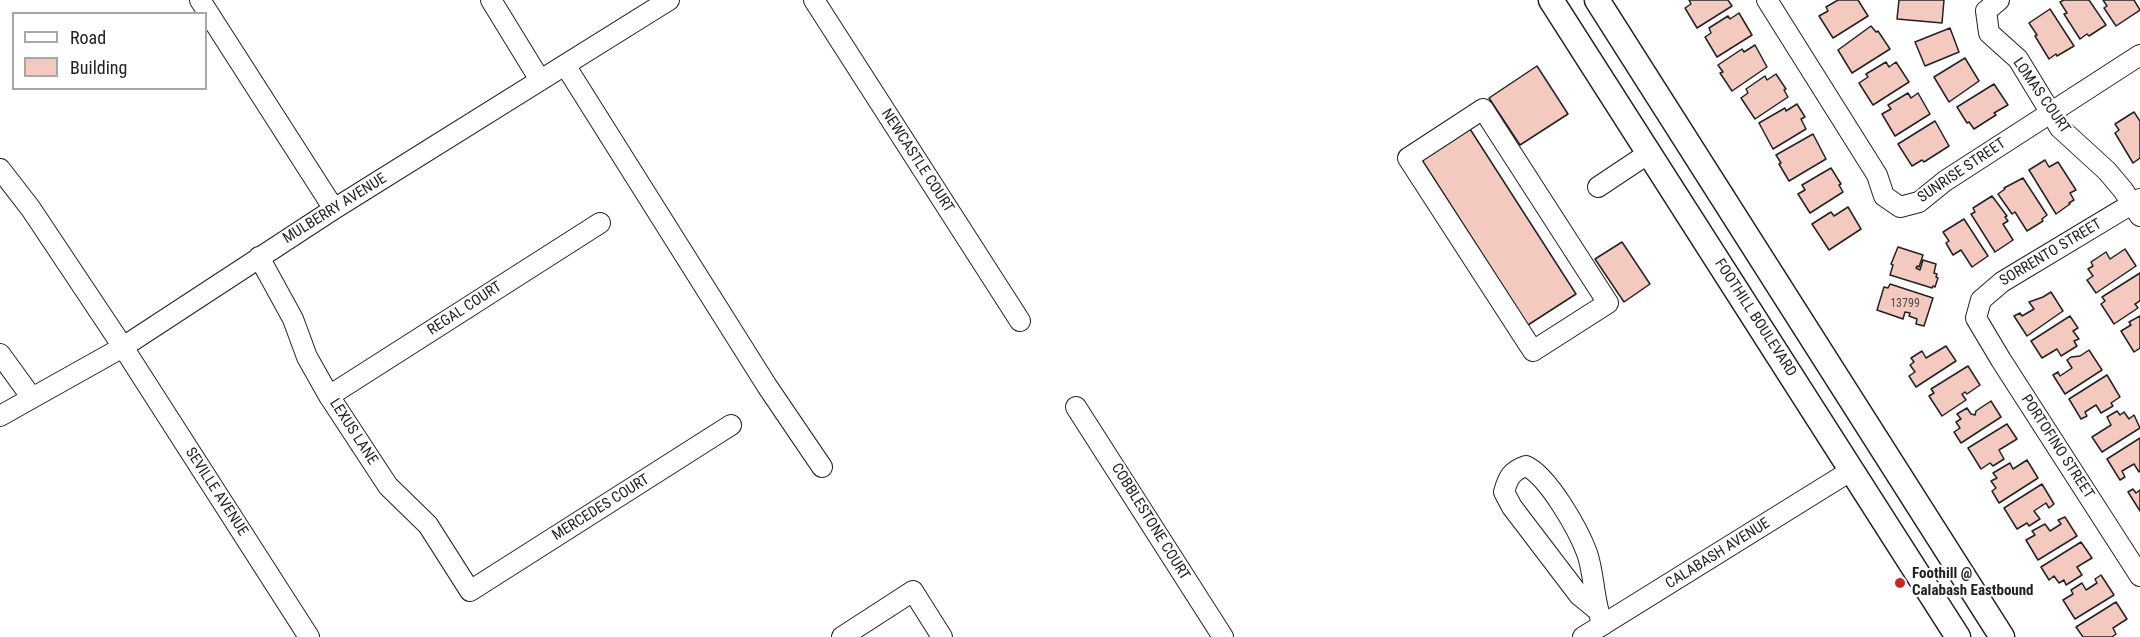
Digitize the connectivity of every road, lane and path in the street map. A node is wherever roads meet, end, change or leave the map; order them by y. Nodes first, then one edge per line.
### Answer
1 (200, 0) edge
2 (491, 0) edge
3 (669, 0) edge
4 (814, 0) edge
5 (1551, 0) edge
6 (1597, 0) edge
7 (1767, 0) edge
8 (1999, 0) edge
9 (2140, 55) edge
10 (565, 65) junction
11 (540, 80) junction
12 (2050, 112) junction
13 (1648, 153) junction
14 (0, 169) edge
15 (1524, 173) joint
16 (1598, 187) dead end
17 (2138, 206) edge
18 (334, 209) junction
19 (600, 223) dead end
20 (259, 257) junction
21 (1976, 318) joint
22 (1020, 321) dead end
23 (123, 346) junction
24 (0, 354) edge
25 (329, 396) junction
26 (32, 398) junction
27 (1076, 407) dead end
28 (1, 414) edge
29 (731, 426) dead end
30 (822, 467) dead end
31 (1852, 470) junction
32 (2140, 576) edge
33 (470, 591) joint
34 (1599, 617) junction
35 (309, 637) edge
36 (842, 637) edge
37 (942, 637) edge
38 (1223, 637) edge
39 (1583, 637) edge
40 (1958, 637) edge
41 (2002, 637) edge

1 - 18 street
2 - 11 street
3 - 10 street, MULBERRY AVENUE
4 - 22 street, NEWCASTLE COURT
5 - 13 main road, FOOTHILL BOULEVARD
6 - 41 main road
7 - 12 street, SUNRISE STREET
8 - 12 street, LOMAS COURT
9 - 12 street, SUNRISE STREET
10 - 11 street, MULBERRY AVENUE
10 - 30 street
11 - 18 street, MULBERRY AVENUE
12 - 17 street, LOMAS COURT
13 - 16 street
13 - 31 main road, FOOTHILL BOULEVARD
14 - 23 street, SEVILLE AVENUE
15 - 15 street
17 - 21 street, SORRENTO STREET
18 - 20 street, MULBERRY AVENUE
19 - 25 street, REGAL COURT
20 - 23 street, MULBERRY AVENUE
20 - 25 street, LEXUS LANE
21 - 32 street, PORTOFINO STREET
23 - 26 street, MULBERRY AVENUE
23 - 35 street, SEVILLE AVENUE
24 - 26 street
25 - 33 street, LEXUS LANE
26 - 28 street, MULBERRY AVENUE
27 - 38 street, COBBLESTONE COURT
29 - 33 street, MERCEDES COURT
31 - 34 street, CALABASH AVENUE
31 - 40 main road, FOOTHILL BOULEVARD
34 - 34 street
34 - 39 street, CALABASH AVENUE
36 - 37 street

